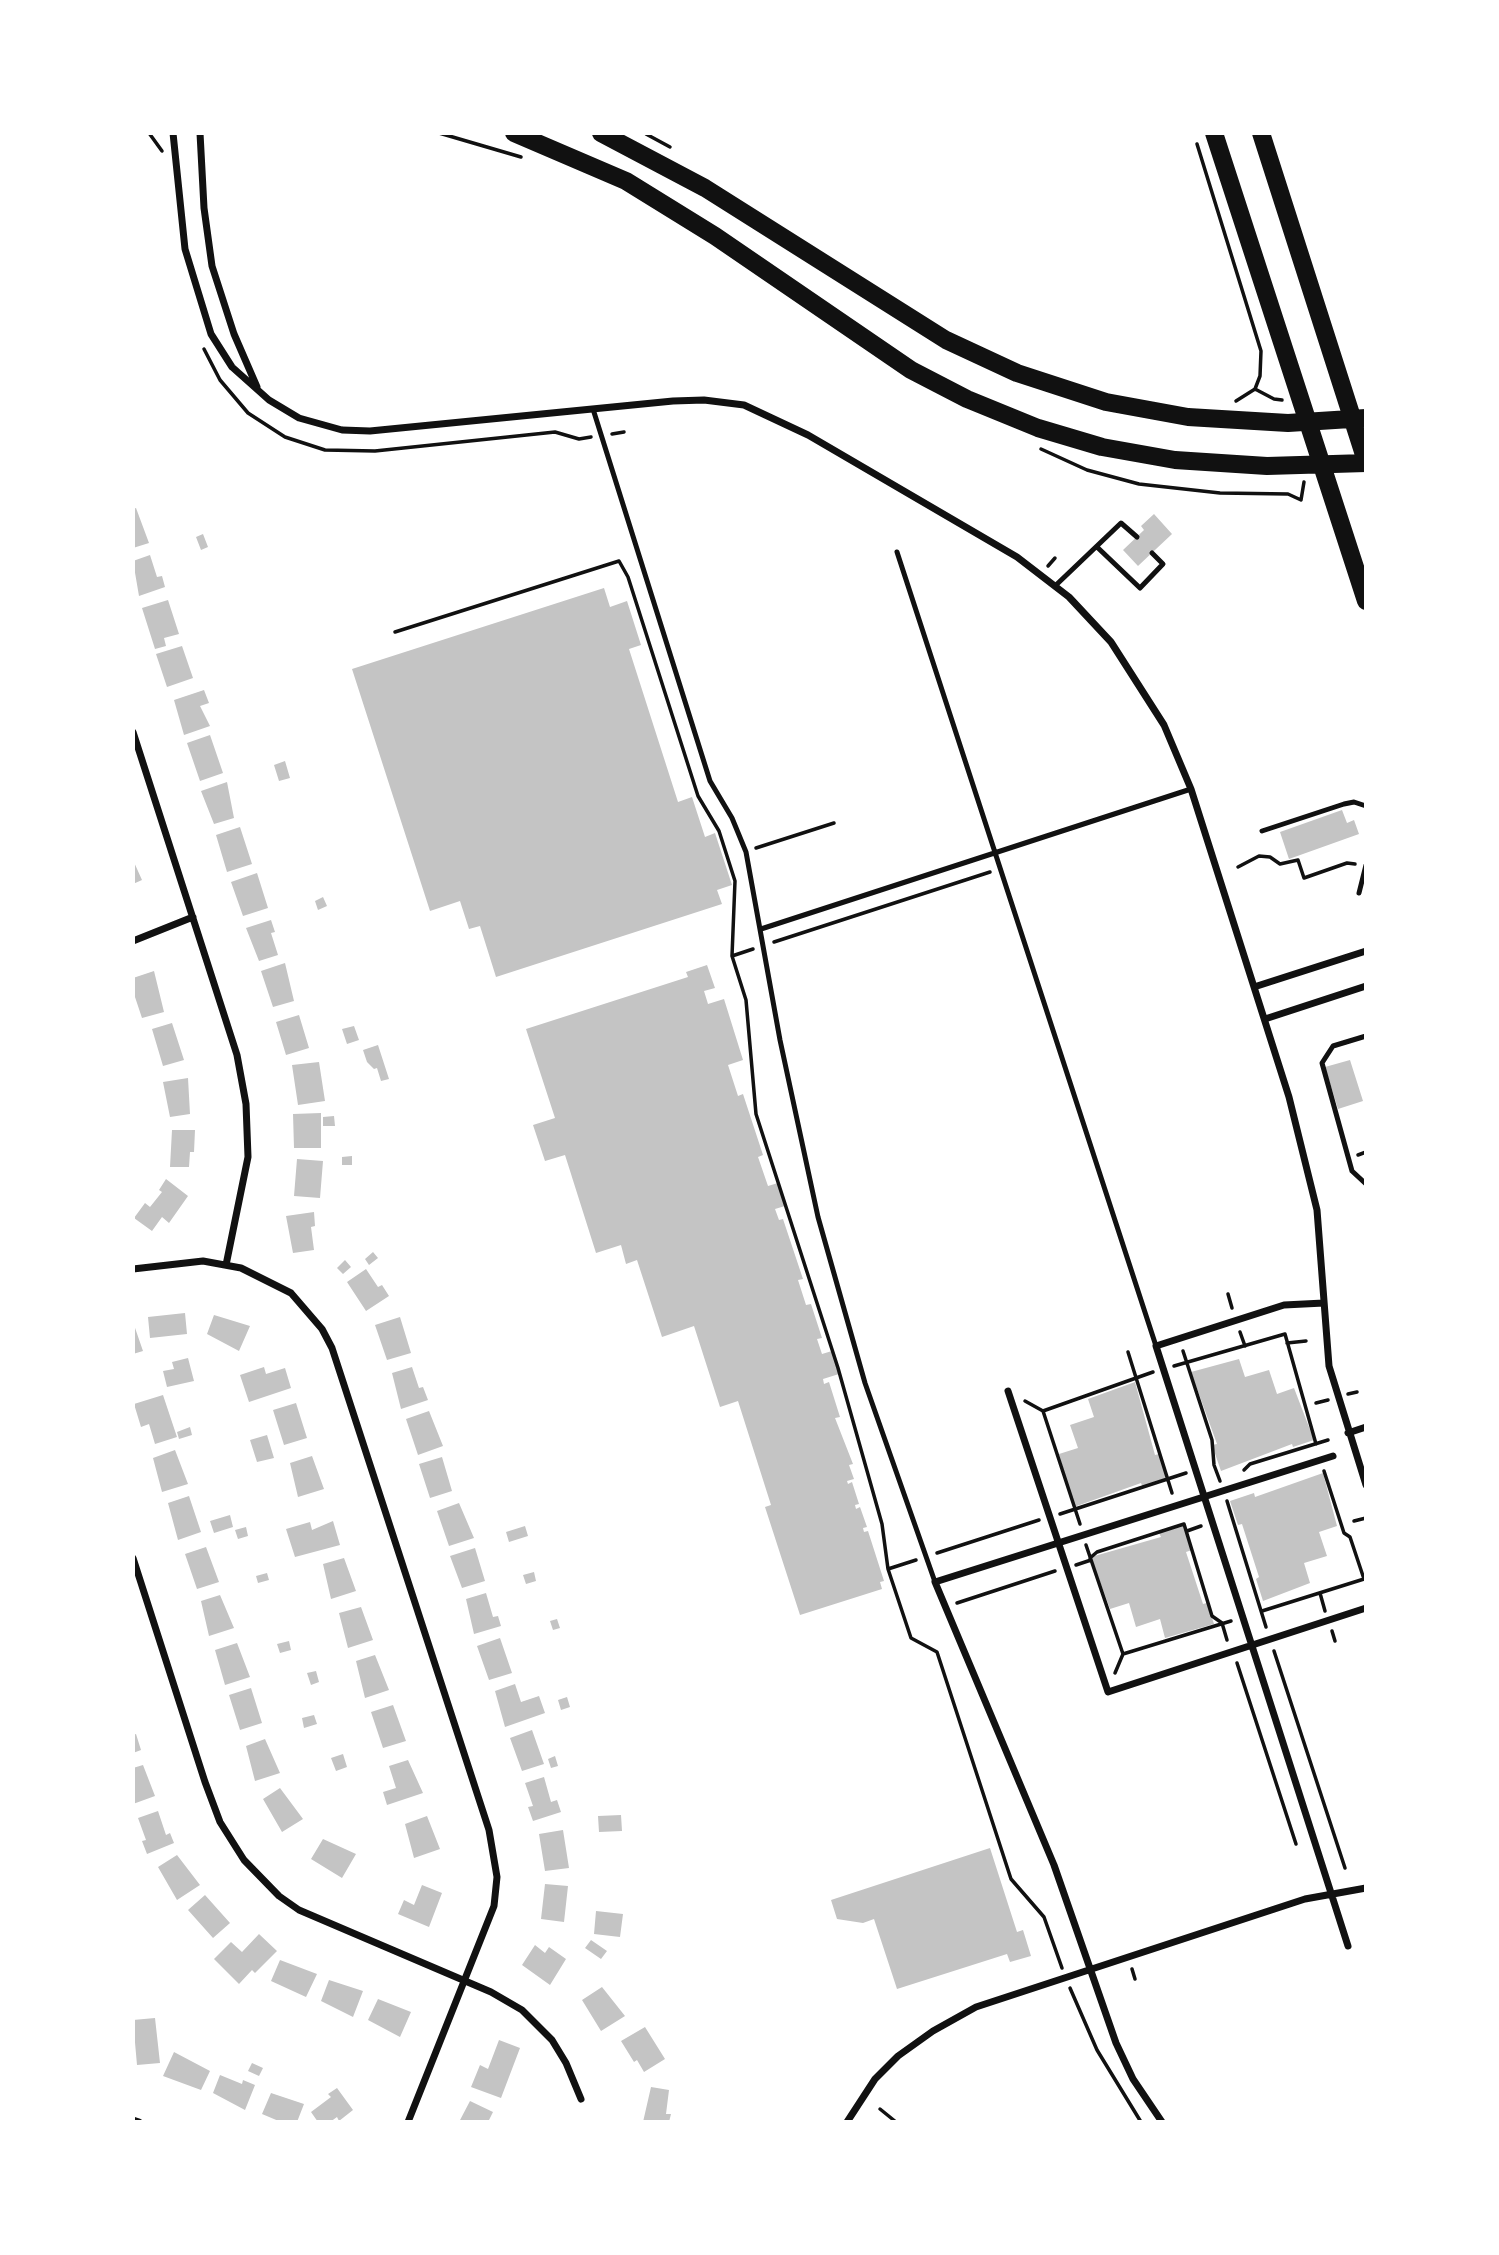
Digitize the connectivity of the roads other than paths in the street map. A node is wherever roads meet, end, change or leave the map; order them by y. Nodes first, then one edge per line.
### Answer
1 (173, 133) edge
2 (200, 133) edge
3 (514, 133) edge
4 (601, 133) edge
5 (1214, 133) edge
6 (1261, 133) edge
7 (259, 391) junction
8 (593, 409) junction
9 (1359, 419) edge
10 (1307, 422) junction
11 (1366, 462) edge
12 (1321, 466) junction
13 (1137, 537) dead end
14 (1097, 547) junction
15 (897, 552) dead end
16 (1152, 553) dead end
17 (1055, 586) junction
18 (1366, 601) edge
19 (133, 732) edge
20 (1191, 789) junction
21 (1366, 806) edge
22 (1262, 831) dead end
23 (997, 853) junction
24 (1366, 866) edge
25 (1359, 893) dead end
26 (193, 917) junction
27 (761, 929) junction
28 (133, 941) edge
29 (1366, 951) edge
30 (1366, 986) edge
31 (1254, 987) junction
32 (1265, 1019) junction
33 (1366, 1035) edge
34 (1366, 1184) edge
35 (226, 1265) junction
36 (133, 1269) edge
37 (1324, 1303) junction
38 (1156, 1346) junction
39 (1008, 1391) dead end
40 (1366, 1427) edge
41 (1348, 1433) junction
42 (1366, 1455) edge
43 (1333, 1456) dead end
44 (1356, 1459) junction
45 (1366, 1485) edge
46 (1202, 1497) junction
47 (1058, 1543) junction
48 (133, 1558) edge
49 (935, 1582) junction
50 (1366, 1608) edge
51 (1251, 1646) junction
52 (1366, 1888) edge
53 (1332, 1893) junction
54 (1348, 1946) dead end
55 (1091, 1970) junction
56 (466, 1981) junction
57 (581, 2099) dead end
58 (133, 2120) edge
59 (139, 2122) edge
60 (408, 2122) edge
61 (847, 2122) edge
62 (1162, 2122) edge

1 - 7 street
2 - 7 street
3 - 12 main road
4 - 10 main road
5 - 10 main road
6 - 9 main road
7 - 8 street
8 - 17 street
8 - 27 lane
9 - 10 main road
9 - 11 main road
10 - 12 main road
11 - 12 main road
12 - 18 main road
13 - 14 lane
14 - 16 lane
14 - 17 lane
15 - 23 lane
17 - 20 street
19 - 26 street
20 - 23 lane
20 - 31 street
21 - 22 lane
23 - 27 lane
23 - 38 lane
24 - 25 lane
26 - 28 street
26 - 35 street
27 - 49 lane
29 - 31 street
30 - 32 street
31 - 32 street
32 - 37 street
33 - 34 lane
35 - 36 street
35 - 56 street
37 - 38 street
37 - 41 street
38 - 46 street
39 - 47 street
40 - 41 street
41 - 44 street
42 - 44 street
43 - 46 street
44 - 45 street
46 - 47 street
46 - 51 street
47 - 49 street
47 - 51 street
48 - 56 street
49 - 55 street
50 - 51 street
51 - 53 street
52 - 53 street
53 - 54 street
53 - 55 street
55 - 61 street
55 - 62 street
56 - 57 street
56 - 60 street
58 - 59 street

